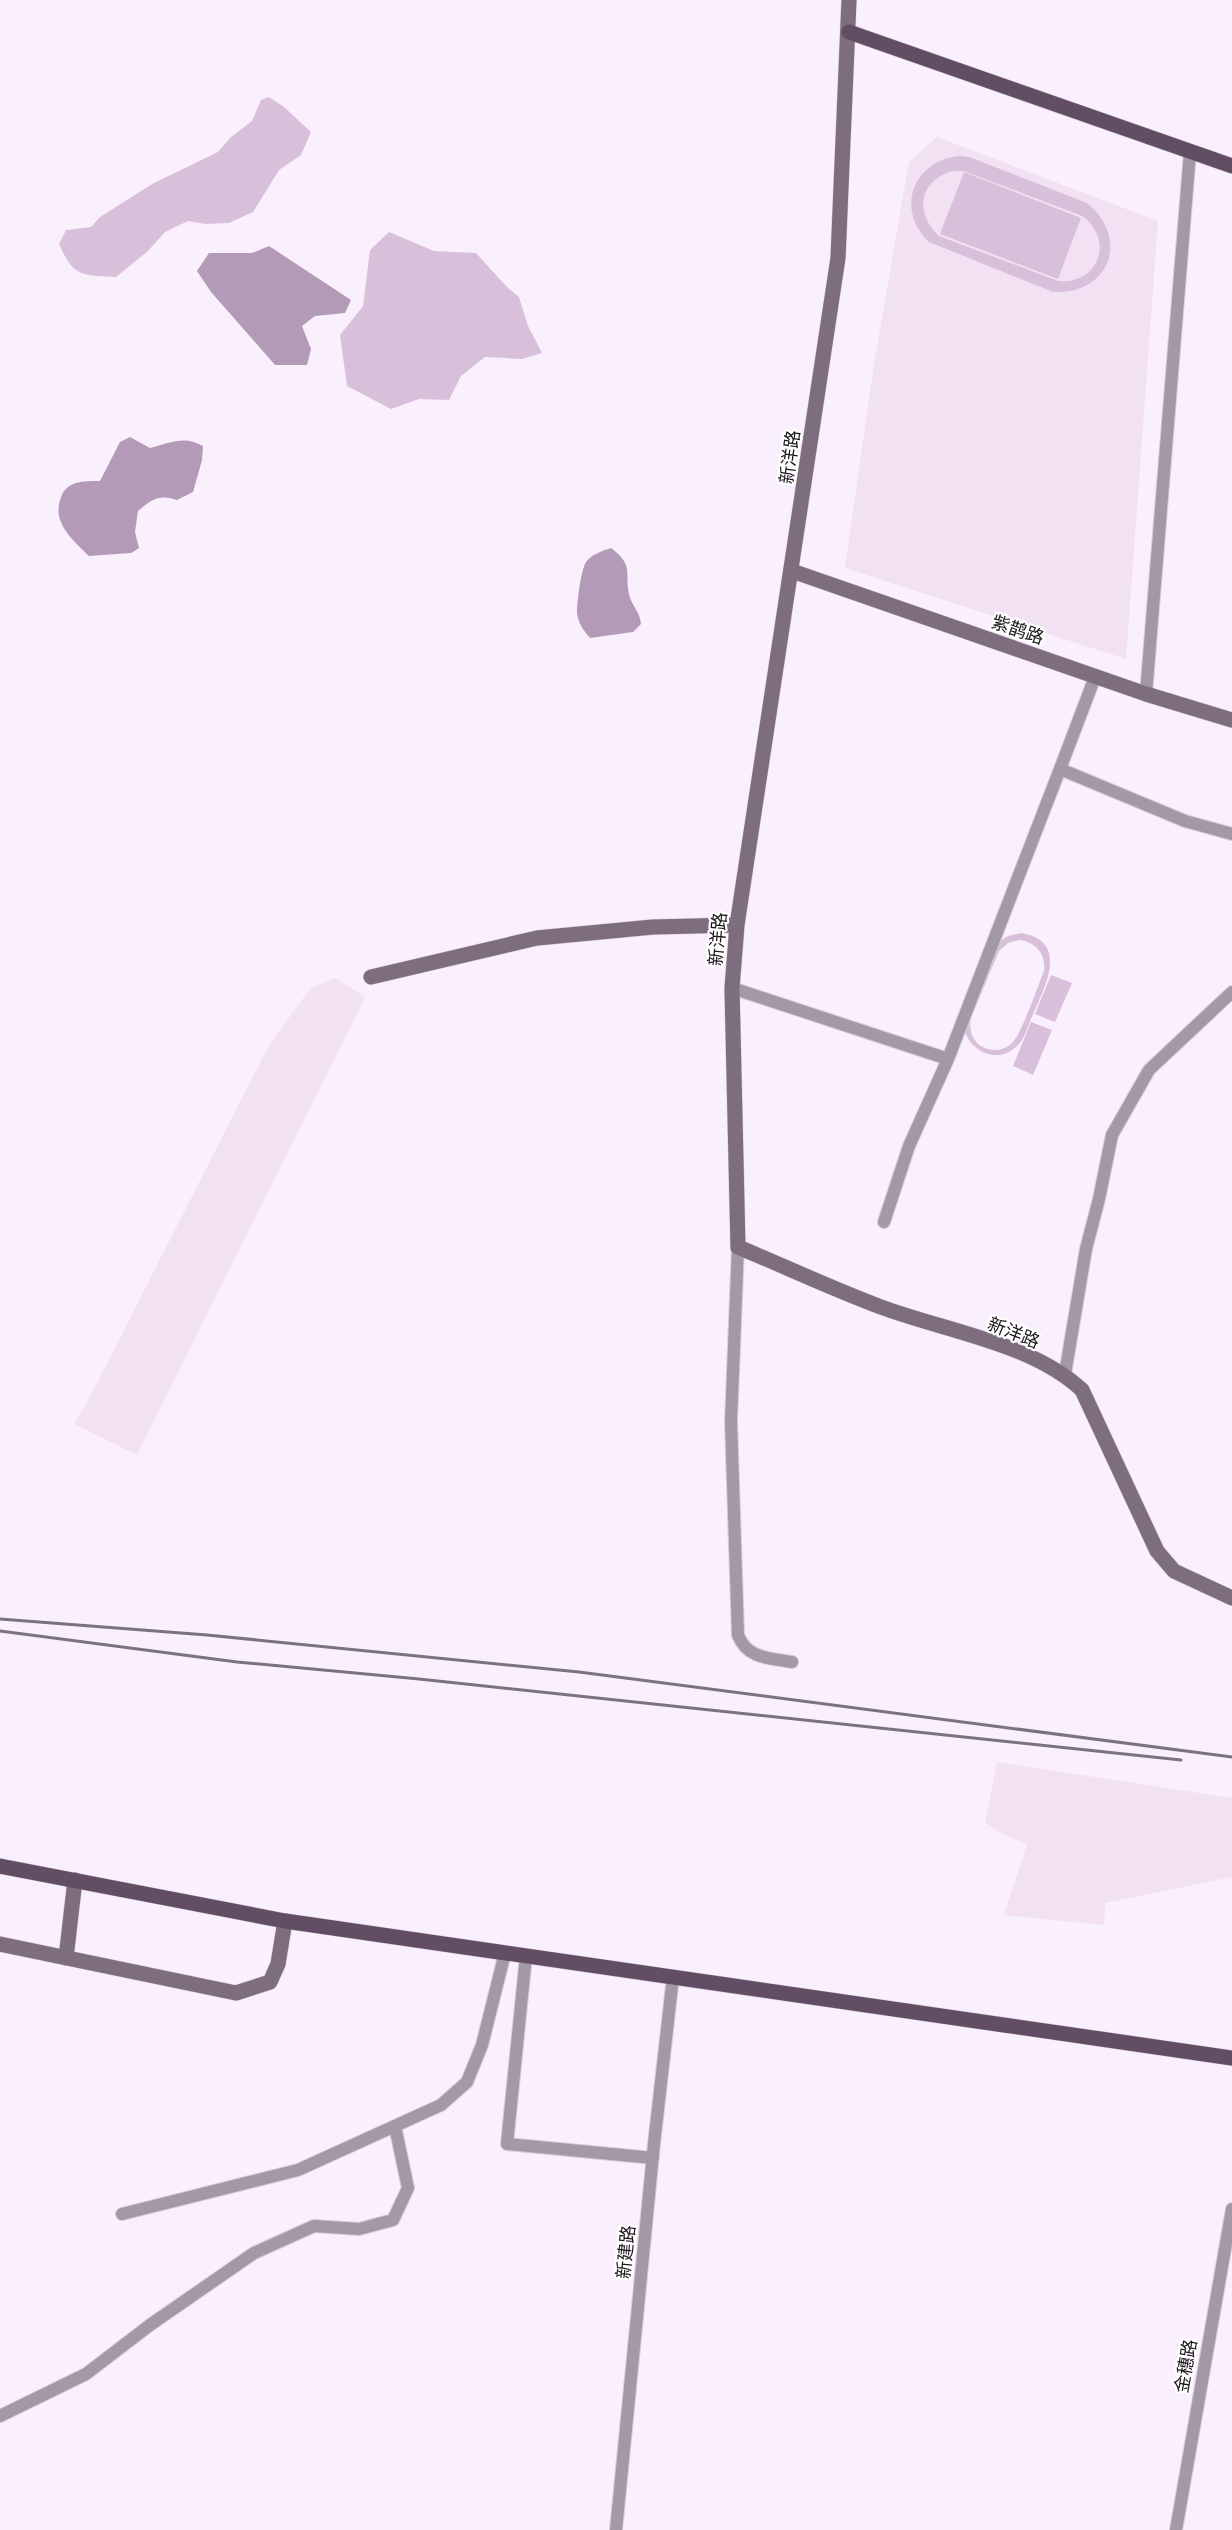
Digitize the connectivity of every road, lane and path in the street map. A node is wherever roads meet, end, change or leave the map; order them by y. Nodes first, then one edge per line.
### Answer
1 (849, 0) edge
2 (849, 32) junction
3 (1190, 152) junction
4 (1232, 166) edge
5 (792, 571) junction
6 (1095, 677) junction
7 (1146, 694) junction
8 (1232, 720) edge
9 (1060, 769) junction
10 (1232, 834) edge
11 (737, 925) junction
12 (371, 977) dead end
13 (732, 988) junction
14 (1232, 992) edge
15 (948, 1059) junction
16 (884, 1222) dead end
17 (738, 1247) junction
18 (1065, 1374) junction
19 (1232, 1598) edge
20 (792, 1662) dead end
21 (0, 1866) edge
22 (75, 1880) junction
23 (285, 1921) junction
24 (0, 1944) edge
25 (505, 1953) junction
26 (526, 1956) junction
27 (66, 1958) junction
28 (673, 1977) junction
29 (1232, 2058) edge
30 (395, 2126) junction
31 (653, 2158) junction
32 (1232, 2209) edge
33 (122, 2214) dead end
34 (0, 2416) edge
35 (616, 2530) edge
36 (1176, 2530) edge

1 - 2 street, 新洋路
2 - 3 main road
2 - 5 street, 新洋路
3 - 4 main road
3 - 7 street
5 - 6 street, 紫鹊路
5 - 11 street, 新洋路
6 - 7 street, 紫鹊路
6 - 9 street
7 - 8 street, 紫鹊路
9 - 10 street
9 - 15 street
11 - 12 street
11 - 13 street, 新洋路
13 - 15 street
13 - 17 street, 新洋路
14 - 18 street
15 - 16 street
17 - 18 street, 新洋路
17 - 20 street
18 - 19 street, 新洋路
21 - 22 main road
22 - 23 main road
22 - 27 street
23 - 25 main road
23 - 27 street
24 - 27 street
25 - 26 main road
25 - 30 street
26 - 28 main road
26 - 31 street
28 - 29 main road
28 - 31 street, 新建路
30 - 33 street
30 - 34 street
31 - 35 street, 新建路
32 - 36 street, 金穗路

